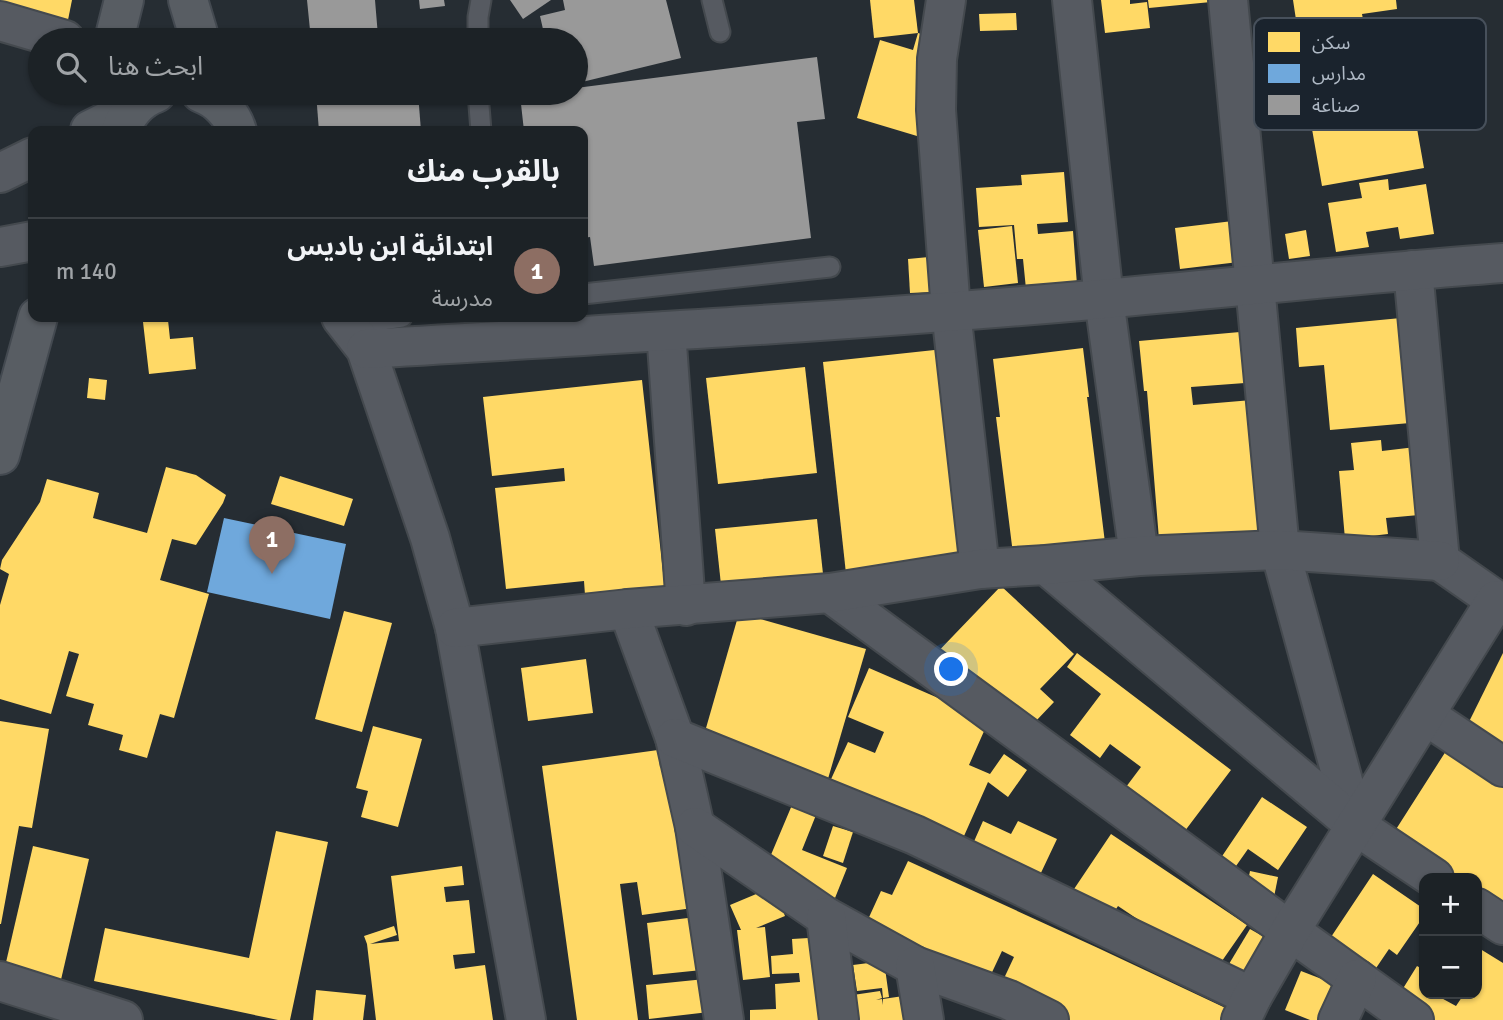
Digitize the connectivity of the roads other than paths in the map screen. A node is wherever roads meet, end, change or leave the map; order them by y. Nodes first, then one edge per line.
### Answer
1 (124, 0) edge
2 (188, 0) edge
3 (481, 0) edge
4 (712, 0) edge
5 (946, 0) edge
6 (1072, 0) edge
7 (1228, 0) edge
8 (0, 21) edge
9 (117, 28) edge
10 (196, 28) edge
11 (478, 28) edge
12 (28, 29) edge
13 (720, 32) dead end
14 (479, 105) edge
15 (481, 126) edge
16 (28, 159) edge
17 (0, 173) edge
18 (28, 242) edge
19 (0, 247) edge
20 (1503, 263) edge
21 (830, 267) dead end
22 (1413, 270) junction
23 (1255, 284) junction
24 (588, 293) edge
25 (1104, 299) junction
26 (951, 311) junction
27 (37, 322) edge
28 (383, 322) edge
29 (352, 330) edge
30 (666, 331) junction
31 (0, 455) edge
32 (1280, 550) junction
33 (1139, 556) junction
34 (1440, 561) junction
35 (1046, 565) junction
36 (980, 569) junction
37 (830, 593) junction
38 (1499, 603) edge
39 (685, 606) junction
40 (628, 609) junction
41 (455, 628) junction
42 (1425, 715) junction
43 (675, 738) junction
44 (1503, 767) edge
45 (1355, 825) junction
46 (695, 827) junction
47 (1427, 873) edge
48 (1482, 911) edge
49 (826, 917) junction
50 (1503, 925) edge
51 (1290, 931) junction
52 (915, 966) junction
53 (1356, 979) junction
54 (22, 997) edge
55 (1246, 1009) edge
56 (1010, 1010) edge
57 (123, 1020) edge
58 (526, 1020) edge
59 (724, 1020) edge
60 (839, 1020) edge
61 (924, 1020) edge
62 (1049, 1020) edge
63 (1338, 1020) edge
64 (1414, 1020) edge

1 - 9 main road
2 - 10 main road
3 - 11 lane
4 - 13 lane
5 - 26 street
6 - 25 street
7 - 23 street
8 - 12 street
14 - 15 lane
16 - 17 street
18 - 19 street
20 - 22 street
21 - 24 lane
22 - 23 street
22 - 34 street
23 - 25 street
23 - 32 street
25 - 26 street
25 - 33 street
26 - 30 street
26 - 36 street
27 - 31 main road
28 - 29 lane
29 - 30 street
29 - 41 street
30 - 39 street
32 - 33 street
32 - 34 street
32 - 45 street
33 - 35 street
34 - 38 street
35 - 36 street
35 - 45 street
36 - 37 street
37 - 39 street
37 - 51 street
38 - 42 street
39 - 40 street
40 - 41 street
40 - 43 street
41 - 58 street
42 - 44 street
42 - 45 street
43 - 46 street
43 - 55 street
45 - 47 street
45 - 51 street
46 - 49 street
46 - 59 street
48 - 50 street
49 - 52 street
49 - 60 street
51 - 53 street
51 - 55 street
52 - 56 street
52 - 61 street
53 - 63 street
53 - 64 street
54 - 57 street
56 - 62 street

